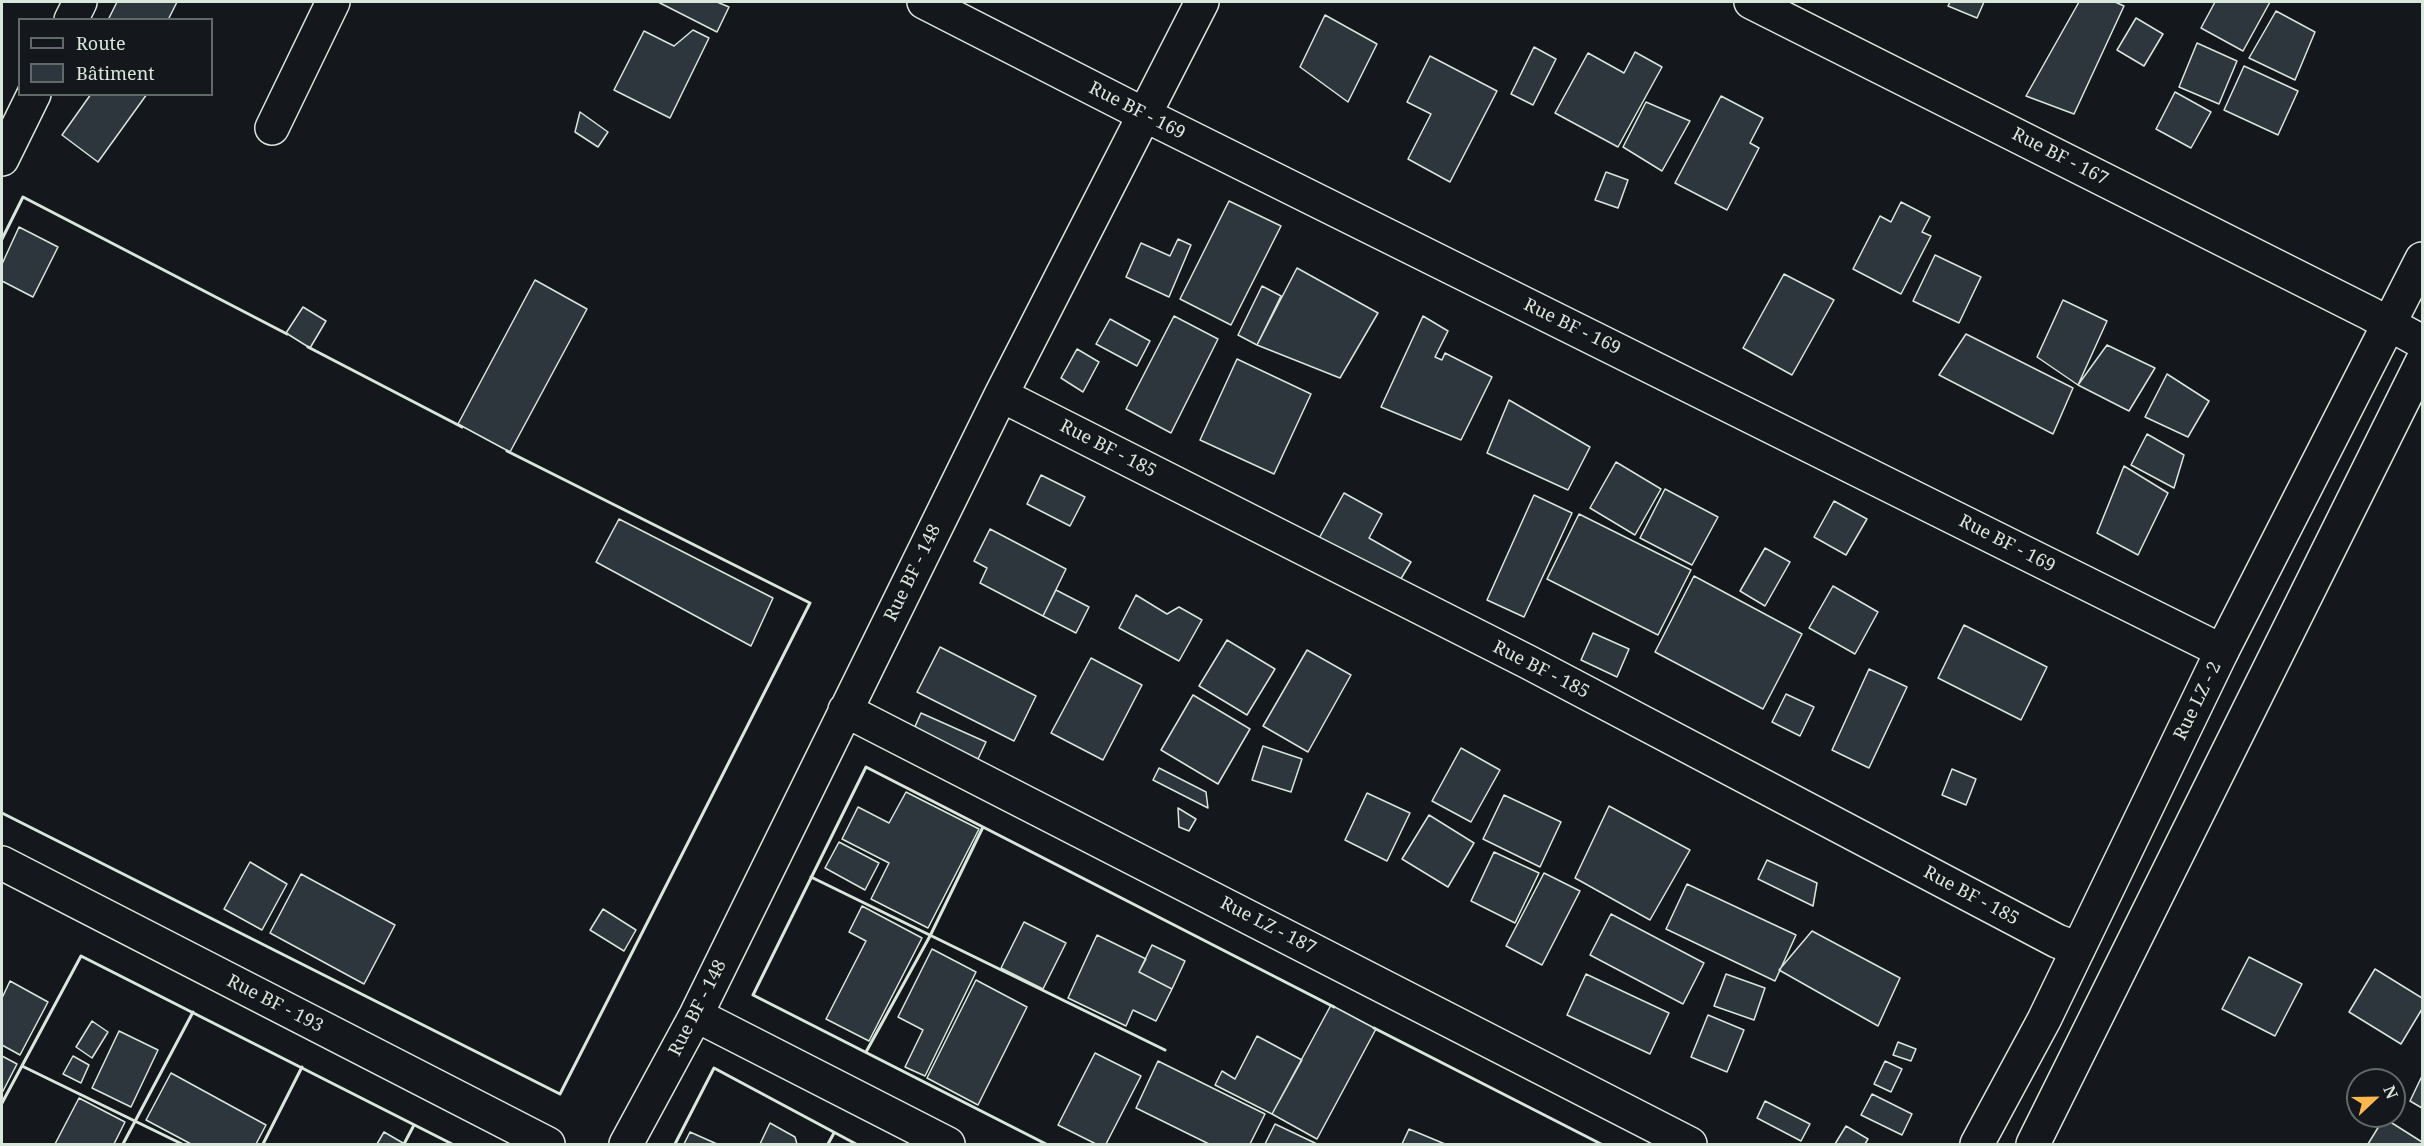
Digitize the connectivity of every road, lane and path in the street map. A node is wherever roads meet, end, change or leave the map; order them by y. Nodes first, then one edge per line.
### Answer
1 (80, 2) edge
2 (333, 2) edge
3 (924, 2) edge
4 (1202, 2) edge
5 (1751, 2) edge
6 (72, 18) edge
7 (33, 96) edge
8 (1145, 115) junction
9 (272, 128) dead end
10 (2, 159) edge
11 (2422, 259) edge
12 (2379, 318) junction
13 (2422, 342) edge
14 (2422, 362) edge
15 (1001, 395) junction
16 (2222, 651) junction
17 (845, 710) junction
18 (2, 864) edge
19 (2078, 949) junction
20 (696, 1015) junction
21 (548, 1144) edge
22 (626, 1144) edge
23 (948, 1144) edge
24 (1690, 1144) edge
25 (1977, 1144) edge
26 (2033, 1144) edge

1 - 6 street
2 - 9 street
3 - 8 street, Rue BF - 169
4 - 8 street, Rue BF - 148
5 - 12 street, Rue BF - 167
7 - 10 street
8 - 15 street, Rue BF - 148
8 - 16 street, Rue BF - 169
11 - 12 street, Rue LZ - 2
12 - 13 street, Rue BF - 167
12 - 16 street, Rue LZ - 2
14 - 26 street
15 - 17 street, Rue BF - 148
15 - 19 street, Rue BF - 185
16 - 19 street, Rue LZ - 2
17 - 20 street, Rue BF - 148
17 - 24 street, Rue LZ - 187
18 - 21 street, Rue BF - 193
19 - 25 street, Rue LZ - 2
20 - 22 street, Rue BF - 148
20 - 23 street

